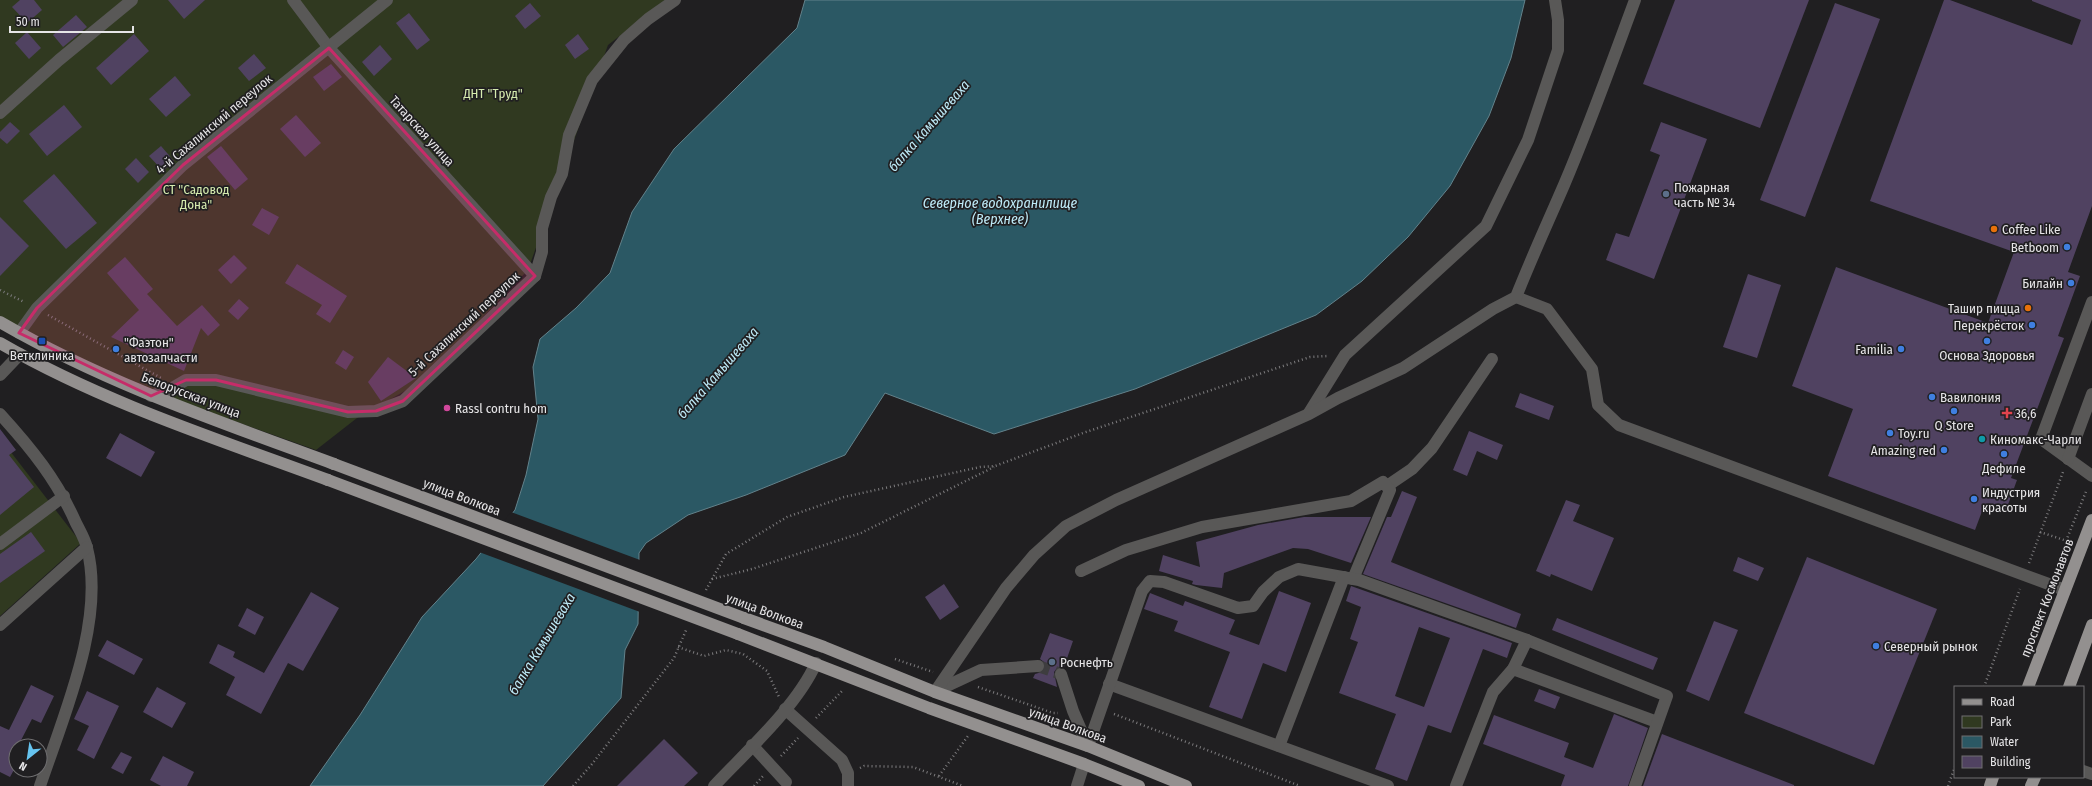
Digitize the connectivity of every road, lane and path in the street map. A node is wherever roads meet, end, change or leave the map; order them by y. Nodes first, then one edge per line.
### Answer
1 (132, 0) edge
2 (293, 0) edge
3 (387, 0) edge
4 (675, 0) edge
5 (1555, 0) edge
6 (1636, 0) edge
7 (329, 48) junction
8 (0, 113) edge
9 (535, 276) junction
10 (1516, 297) junction
11 (2092, 302) edge
12 (0, 322) edge
13 (19, 333) junction
14 (0, 343) edge
15 (20, 354) junction
16 (1310, 357) dead end
17 (1492, 359) dead end
18 (0, 375) edge
19 (2092, 394) edge
20 (151, 396) junction
21 (0, 414) edge
22 (1309, 414) junction
23 (2068, 459) junction
24 (334, 464) joint
25 (995, 466) junction
26 (2092, 476) edge
27 (1387, 486) junction
28 (64, 496) junction
29 (2092, 520) edge
30 (2040, 532) dead end
31 (2066, 541) junction
32 (0, 544) edge
33 (2081, 546) junction
34 (87, 547) junction
35 (1080, 571) dead end
36 (1349, 578) junction
37 (711, 579) junction
38 (2065, 590) junction
39 (705, 592) dead end
40 (688, 624) dead end
41 (2092, 625) edge
42 (0, 626) edge
43 (1527, 640) junction
44 (678, 647) junction
45 (889, 656) dead end
46 (816, 663) junction
47 (1038, 666) tunnel mouth
48 (1513, 669) junction
49 (1061, 674) dead end
50 (945, 676) junction
51 (957, 680) junction
52 (1109, 684) junction
53 (2028, 686) edge
54 (2069, 686) edge
55 (845, 688) dead end
56 (935, 692) junction
57 (785, 709) junction
58 (1100, 709) junction
59 (1073, 711) junction
60 (1657, 722) junction
61 (806, 729) junction
62 (961, 732) dead end
63 (969, 735) junction
64 (976, 738) dead end
65 (752, 745) junction
66 (1088, 746) junction
67 (1279, 746) junction
68 (1084, 764) junction
69 (772, 766) junction
70 (1954, 770) edge
71 (848, 773) junction
72 (939, 776) junction
73 (786, 782) dead end
74 (40, 786) edge
75 (573, 786) edge
76 (714, 786) edge
77 (754, 786) edge
78 (848, 786) edge
79 (964, 786) edge
80 (1077, 786) edge
81 (1139, 786) edge
82 (1186, 786) edge
83 (1300, 786) edge
84 (1388, 786) edge
85 (1456, 786) edge
86 (1635, 786) edge
87 (1948, 786) edge

1 - 8 street
2 - 7 street, Татарская улица
3 - 7 street, 4-й Сахалинский переулок
4 - 9 street, 5-й Сахалинский переулок
5 - 22 street
6 - 10 street
7 - 9 street, Татарская улица
7 - 13 street, 4-й Сахалинский переулок
9 - 20 street, 5-й Сахалинский переулок
10 - 22 street
10 - 38 street
11 - 23 street
12 - 13 main road, Белорусская улица
13 - 20 main road, Белорусская улица
14 - 15 main road
15 - 18 street
15 - 46 main road, bridge
16 - 25 path
17 - 27 street
19 - 23 street
20 - 24 main road, Белорусская улица
21 - 28 street
22 - 50 street
23 - 26 street
24 - 56 main road, улица Волкова, bridge
25 - 37 path
25 - 37 path
26 - 31 path
27 - 35 street
27 - 36 street
28 - 32 street
28 - 34 street
29 - 33 main road, проспект Космонавтов
30 - 31 path
31 - 33 path
33 - 38 main road, проспект Космонавтов
34 - 42 street
34 - 74 street
36 - 43 street
36 - 52 street
36 - 67 street
37 - 39 path
38 - 53 main road, проспект Космонавтов
40 - 44 path
41 - 54 main road
43 - 48 street
43 - 60 street
44 - 57 path
44 - 75 path
45 - 50 path
46 - 57 street
46 - 68 main road
47 - 51 street
48 - 60 street
48 - 85 street
49 - 59 street
50 - 56 street
51 - 56 street
51 - 59 path
52 - 58 street
52 - 67 street
55 - 61 path
56 - 66 main road, улица Волкова
57 - 61 street
57 - 65 street
58 - 66 street
58 - 83 path
59 - 66 street
60 - 86 street
61 - 69 path
61 - 71 street
62 - 63 path
63 - 64 path
63 - 72 path
65 - 69 street
65 - 76 street
66 - 82 main road, улица Волкова
67 - 84 street
68 - 80 street
68 - 81 main road
69 - 73 street
69 - 77 path
70 - 87 path
71 - 72 path
71 - 78 street
72 - 79 path

